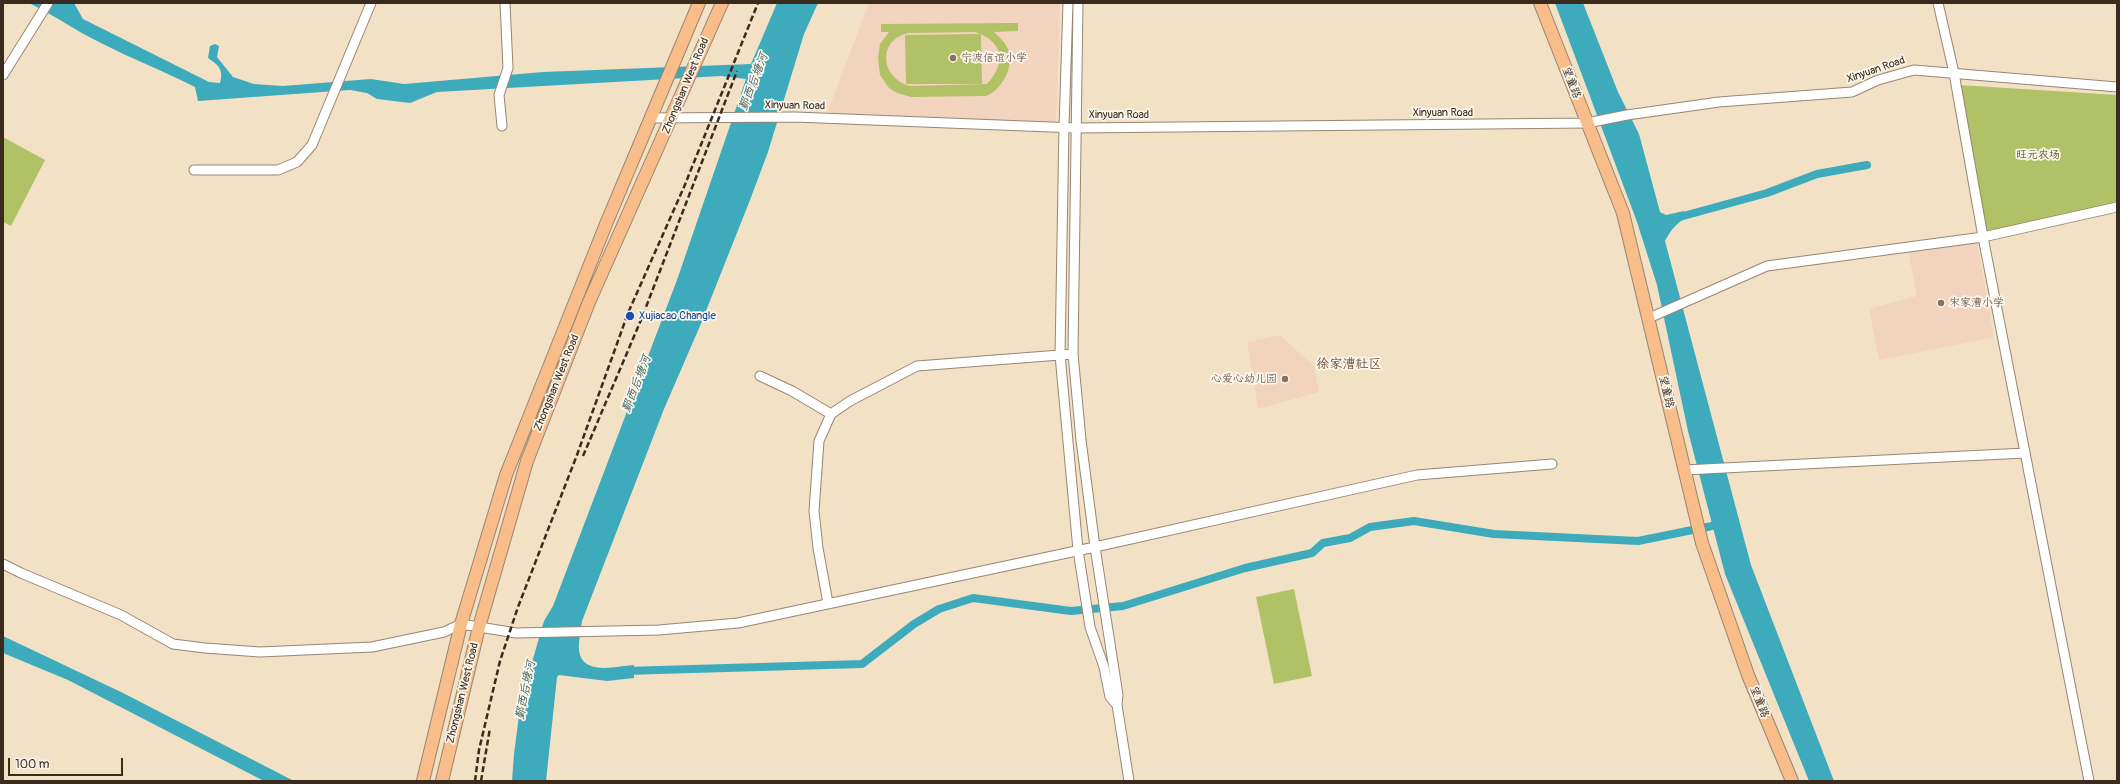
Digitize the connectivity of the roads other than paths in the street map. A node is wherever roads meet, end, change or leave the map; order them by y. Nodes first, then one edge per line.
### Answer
1 (48, 3) edge
2 (371, 3) edge
3 (505, 3) edge
4 (698, 3) edge
5 (722, 3) edge
6 (1068, 3) edge
7 (1078, 3) edge
8 (1540, 3) edge
9 (1938, 3) edge
10 (1954, 73) junction
11 (3, 75) edge
12 (2117, 88) edge
13 (651, 118) junction
14 (672, 118) junction
15 (1591, 122) junction
16 (502, 126) dead end
17 (1064, 127) junction
18 (1076, 128) junction
19 (194, 170) dead end
20 (2117, 207) edge
21 (1983, 236) junction
22 (1649, 318) junction
23 (1073, 354) junction
24 (1060, 355) junction
25 (760, 376) dead end
26 (831, 414) junction
27 (2025, 453) junction
28 (1552, 464) dead end
29 (1684, 470) junction
30 (1095, 547) junction
31 (1078, 550) junction
32 (3, 564) edge
33 (828, 604) junction
34 (461, 624) junction
35 (479, 627) junction
36 (1117, 706) junction
37 (423, 781) edge
38 (442, 781) edge
39 (1129, 781) edge
40 (1792, 781) edge
41 (2089, 781) edge

1 - 11 street
2 - 19 street
3 - 16 street
4 - 13 main road, Zhongshan West Road
5 - 14 main road, Zhongshan West Road
6 - 17 street
7 - 18 street
8 - 15 main road, 望童路
9 - 10 street
10 - 12 street, Xinyuan Road
10 - 15 street, Xinyuan Road
10 - 21 street
13 - 14 street, Xinyuan Road
13 - 34 main road, Zhongshan West Road
14 - 17 street, Xinyuan Road
14 - 35 main road, Zhongshan West Road
15 - 18 street, Xinyuan Road
15 - 22 main road, 望童路
17 - 18 street, Xinyuan Road
17 - 24 street
18 - 23 street
20 - 21 street
21 - 22 street
21 - 27 street
22 - 29 main road, 望童路
23 - 24 street
23 - 30 street
24 - 26 street
24 - 31 street
25 - 26 street
26 - 33 street
27 - 29 street
27 - 41 street
28 - 30 street
29 - 40 main road, 望童路
30 - 31 street
30 - 36 street
31 - 33 street
31 - 36 street
32 - 34 street
33 - 35 street
34 - 35 street
34 - 37 main road, Zhongshan West Road
35 - 38 main road, Zhongshan West Road
36 - 39 street

